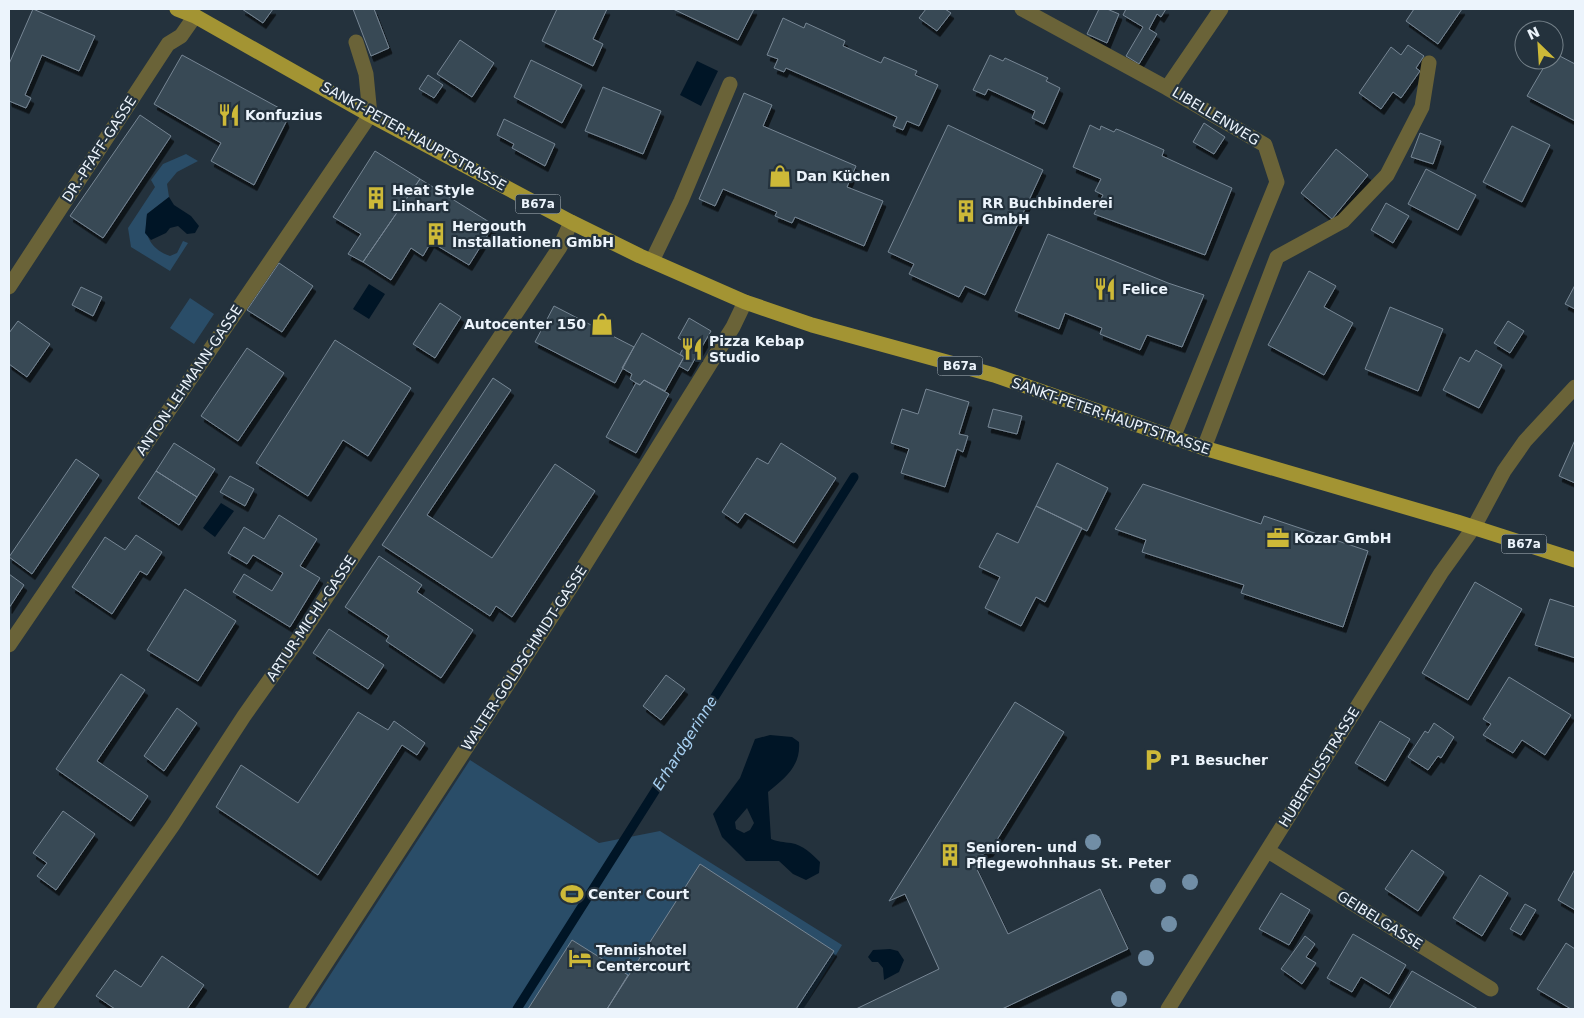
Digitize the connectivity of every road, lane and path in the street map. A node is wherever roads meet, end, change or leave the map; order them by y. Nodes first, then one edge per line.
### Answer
1 (177, 9) edge
2 (1022, 9) edge
3 (1221, 9) edge
4 (195, 16) junction
5 (356, 42) dead end
6 (1429, 63) dead end
7 (730, 84) dead end
8 (1167, 88) junction
9 (370, 115) junction
10 (572, 222) junction
11 (652, 261) junction
12 (9, 287) edge
13 (745, 302) junction
14 (1575, 387) edge
15 (1173, 438) junction
16 (1204, 448) junction
17 (1474, 527) junction
18 (1575, 560) edge
19 (9, 645) edge
20 (1268, 852) junction
21 (1491, 989) dead end
22 (44, 1009) edge
23 (296, 1009) edge
24 (1168, 1009) edge

1 - 4 main road, SANKT-PETER-HAUPTSTRASSE / B67a
2 - 8 street, LIBELLENWEG
3 - 8 street
4 - 9 main road, SANKT-PETER-HAUPTSTRASSE / B67a
4 - 12 street, DR.-PFAFF-GASSE
5 - 9 street
6 - 16 street
7 - 11 street
8 - 15 street, LIBELLENWEG
9 - 10 main road, SANKT-PETER-HAUPTSTRASSE / B67a
9 - 19 street, ANTON-LEHMANN-GASSE
10 - 11 main road, SANKT-PETER-HAUPTSTRASSE / B67a
10 - 22 street, ARTUR-MICHL-GASSE
11 - 13 main road, SANKT-PETER-HAUPTSTRASSE / B67a
13 - 15 main road, SANKT-PETER-HAUPTSTRASSE / B67a
13 - 23 street, WALTER-GOLDSCHMIDT-GASSE
14 - 17 street, HUBERTUSSTRASSE
15 - 16 main road, SANKT-PETER-HAUPTSTRASSE / B67a
16 - 17 main road, SANKT-PETER-HAUPTSTRASSE / B67a
17 - 18 main road, SANKT-PETER-HAUPTSTRASSE / B67a
17 - 20 street, HUBERTUSSTRASSE
20 - 21 street, GEIBELGASSE
20 - 24 street, HUBERTUSSTRASSE

